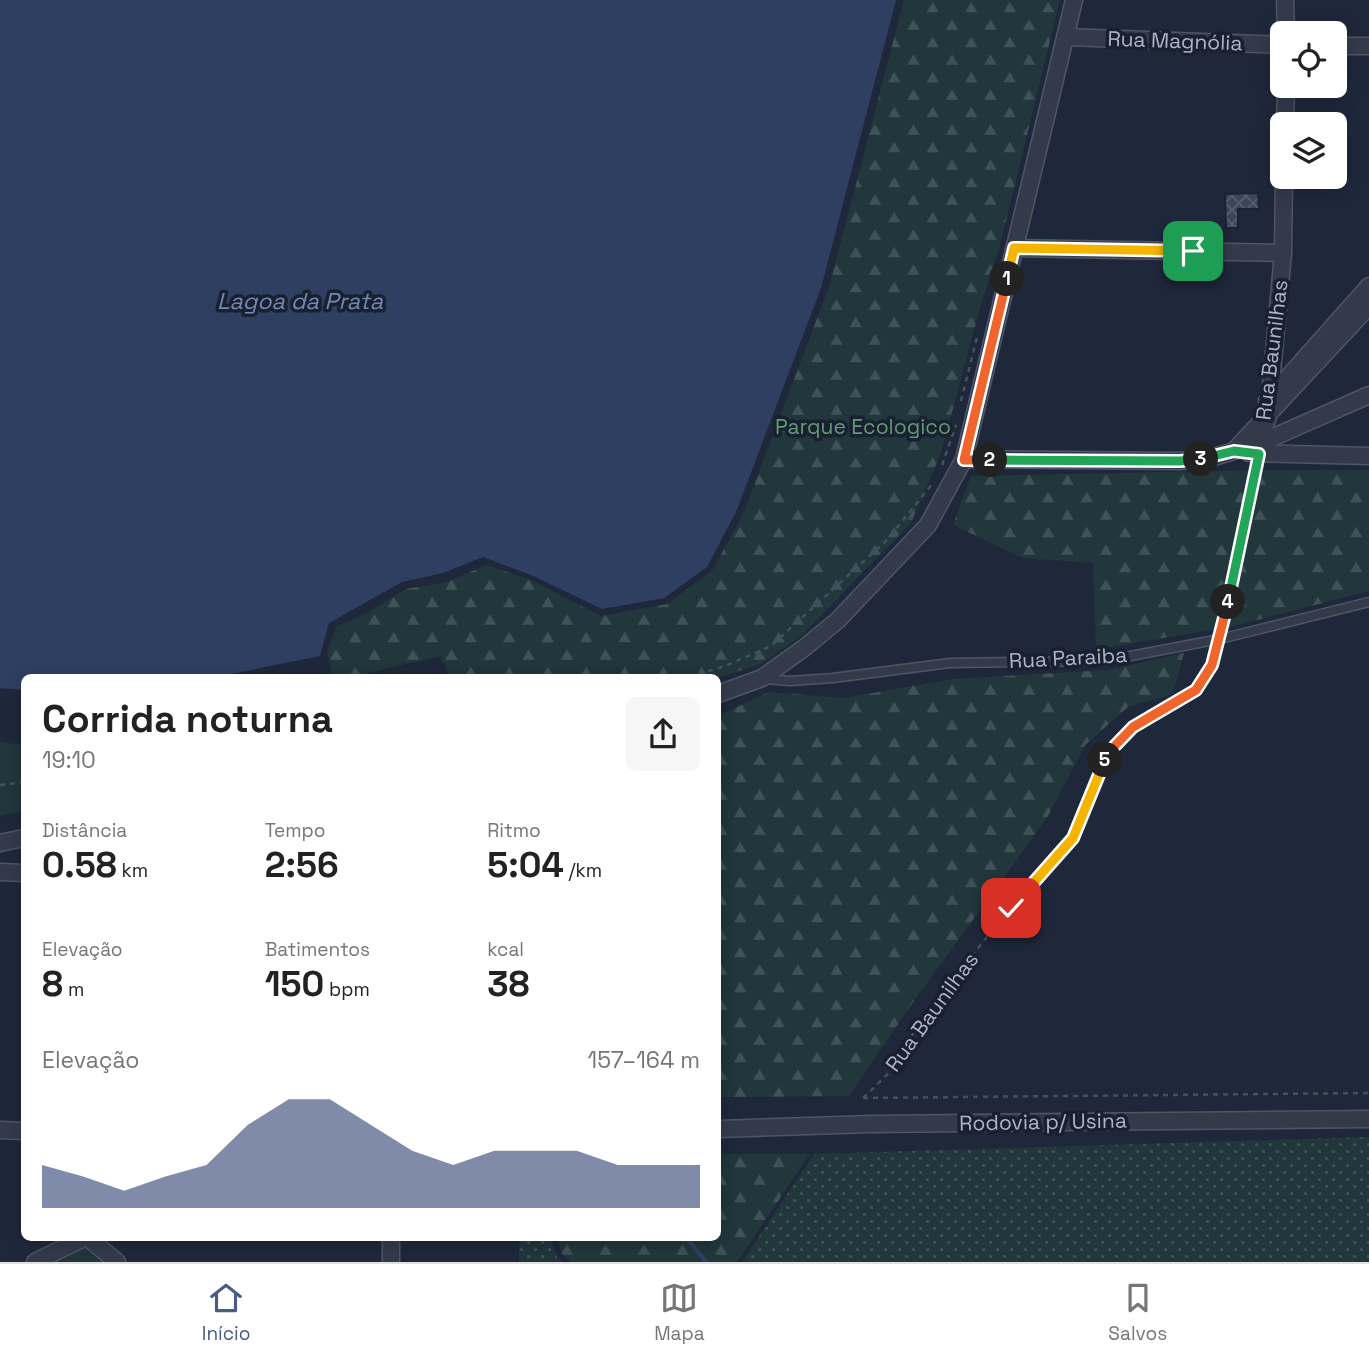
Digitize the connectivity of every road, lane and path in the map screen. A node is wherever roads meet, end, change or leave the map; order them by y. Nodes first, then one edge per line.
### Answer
1 (1074, 0) edge
2 (1285, 0) edge
3 (1286, 21) edge
4 (1066, 37) junction
5 (1270, 45) edge
6 (1347, 46) edge
7 (1369, 46) edge
8 (1284, 189) edge
9 (1014, 248) junction
10 (1283, 253) junction
11 (1369, 286) edge
12 (1369, 306) edge
13 (978, 331) dead end
14 (1369, 395) edge
15 (1269, 398) junction
16 (959, 409) dead end
17 (1268, 417) junction
18 (956, 423) dead end
19 (1240, 446) junction
20 (1369, 456) edge
21 (964, 460) junction
22 (1369, 603) edge
23 (1220, 639) junction
24 (699, 674) edge
25 (762, 678) junction
26 (721, 693) edge
27 (21, 782) edge
28 (0, 785) edge
29 (21, 839) edge
30 (0, 843) edge
31 (0, 872) edge
32 (21, 873) edge
33 (1369, 1093) edge
34 (1369, 1119) edge
35 (721, 1129) edge
36 (0, 1130) edge
37 (21, 1131) edge
38 (78, 1241) edge
39 (91, 1241) edge
40 (391, 1241) edge
41 (35, 1262) edge
42 (117, 1262) edge
43 (391, 1262) edge

1 - 4 street
2 - 3 street
4 - 5 street, Rua Magnólia
4 - 9 street
6 - 7 street
8 - 10 street, Rua Baunilhas
9 - 10 street
9 - 21 street
10 - 15 street, Rua Baunilhas
11 - 15 street
12 - 17 street
13 - 16 path
14 - 19 street
15 - 17 street, Rua Baunilhas
15 - 19 street
17 - 19 street, Rua Baunilhas
18 - 24 path
19 - 20 street
19 - 21 street
19 - 23 path, Rua Baunilhas
21 - 25 street
22 - 23 lane, Rua Paraiba
23 - 25 lane, Rua Paraiba
23 - 33 path, Rua Baunilhas
25 - 26 street
27 - 28 path
29 - 30 street
31 - 32 street
34 - 35 street, Rodovia p/ Usina
36 - 37 street
38 - 41 street
39 - 42 street
40 - 43 street

